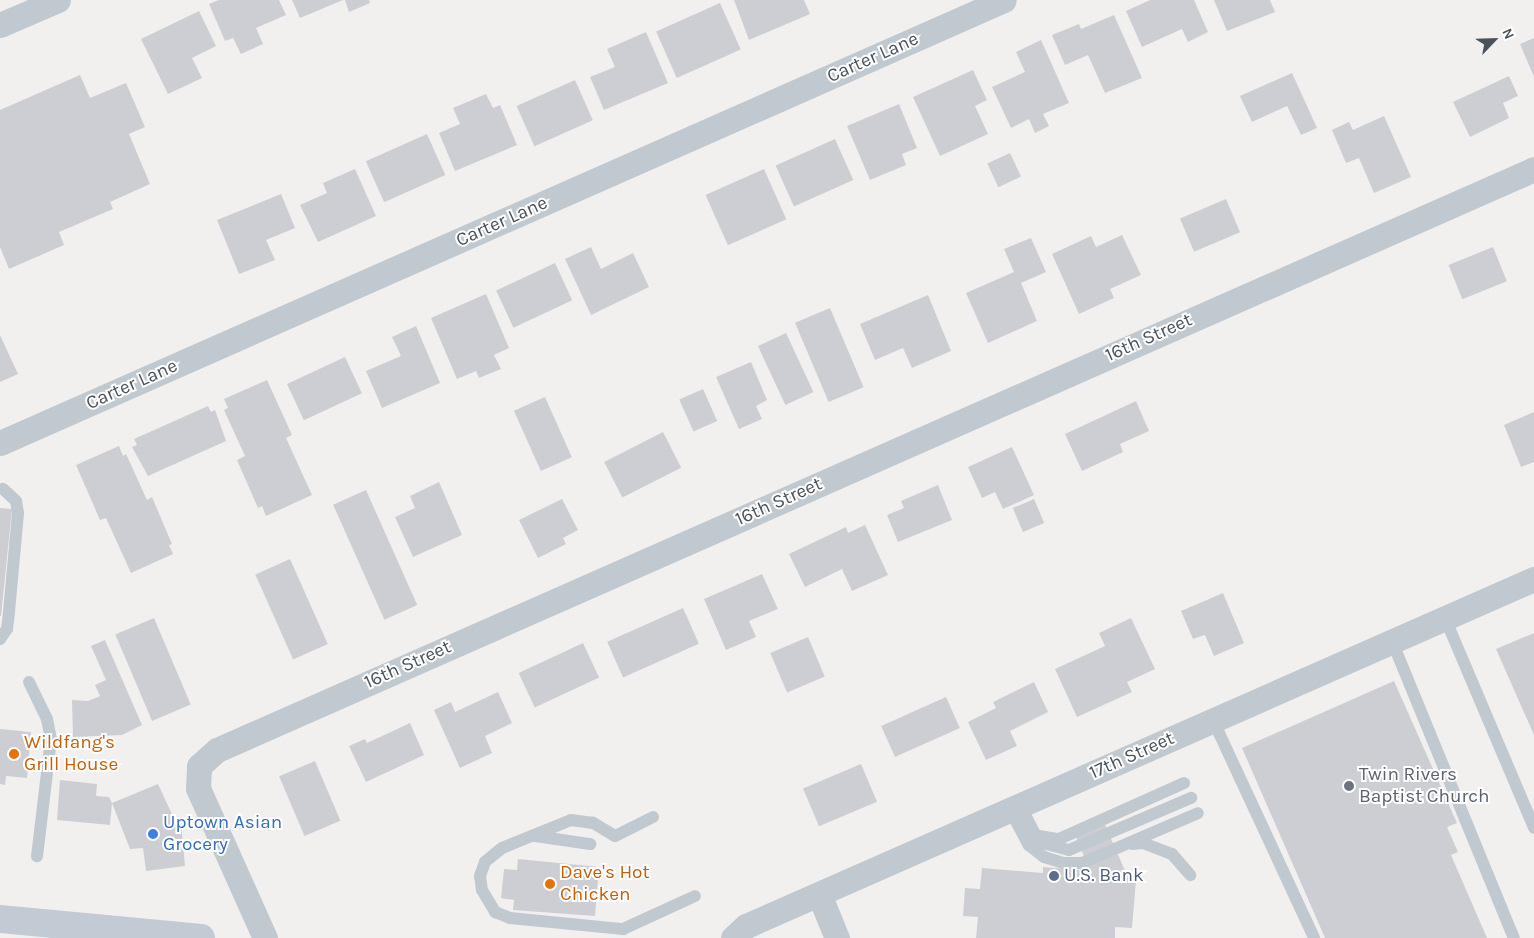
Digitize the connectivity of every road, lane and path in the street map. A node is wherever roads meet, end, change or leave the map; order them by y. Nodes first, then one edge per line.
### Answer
1 (58, 0) edge
2 (1004, 0) edge
3 (0, 25) edge
4 (1534, 169) edge
5 (0, 443) edge
6 (1, 487) edge
7 (1534, 579) edge
8 (1445, 618) junction
9 (0, 639) edge
10 (1392, 641) junction
11 (29, 682) dead end
12 (1213, 720) junction
13 (1184, 783) dead end
14 (1192, 798) dead end
15 (1015, 808) junction
16 (1198, 813) dead end
17 (653, 817) dead end
18 (1534, 828) edge
19 (1031, 829) junction
20 (535, 836) junction
21 (590, 844) dead end
22 (1125, 845) junction
23 (37, 856) dead end
24 (1190, 875) dead end
25 (818, 894) junction
26 (695, 896) dead end
27 (0, 919) edge
28 (201, 938) edge
29 (265, 938) edge
30 (733, 938) edge
31 (837, 938) edge
32 (1314, 938) edge
33 (1514, 938) edge

1 - 3 street
2 - 5 street, Carter Lane
4 - 29 street, 16th Street
6 - 9 lane
7 - 8 street, 17th Street
8 - 10 street, 17th Street
8 - 18 lane
10 - 12 street, 17th Street
10 - 33 lane
11 - 23 lane
12 - 15 street, 17th Street
12 - 32 lane
13 - 19 lane
14 - 19 lane
15 - 19 lane
15 - 22 lane
15 - 25 street, 17th Street
16 - 22 lane
17 - 20 lane
20 - 21 lane
20 - 26 lane
22 - 24 lane
25 - 30 street, 17th Street
25 - 31 street
27 - 28 main road

